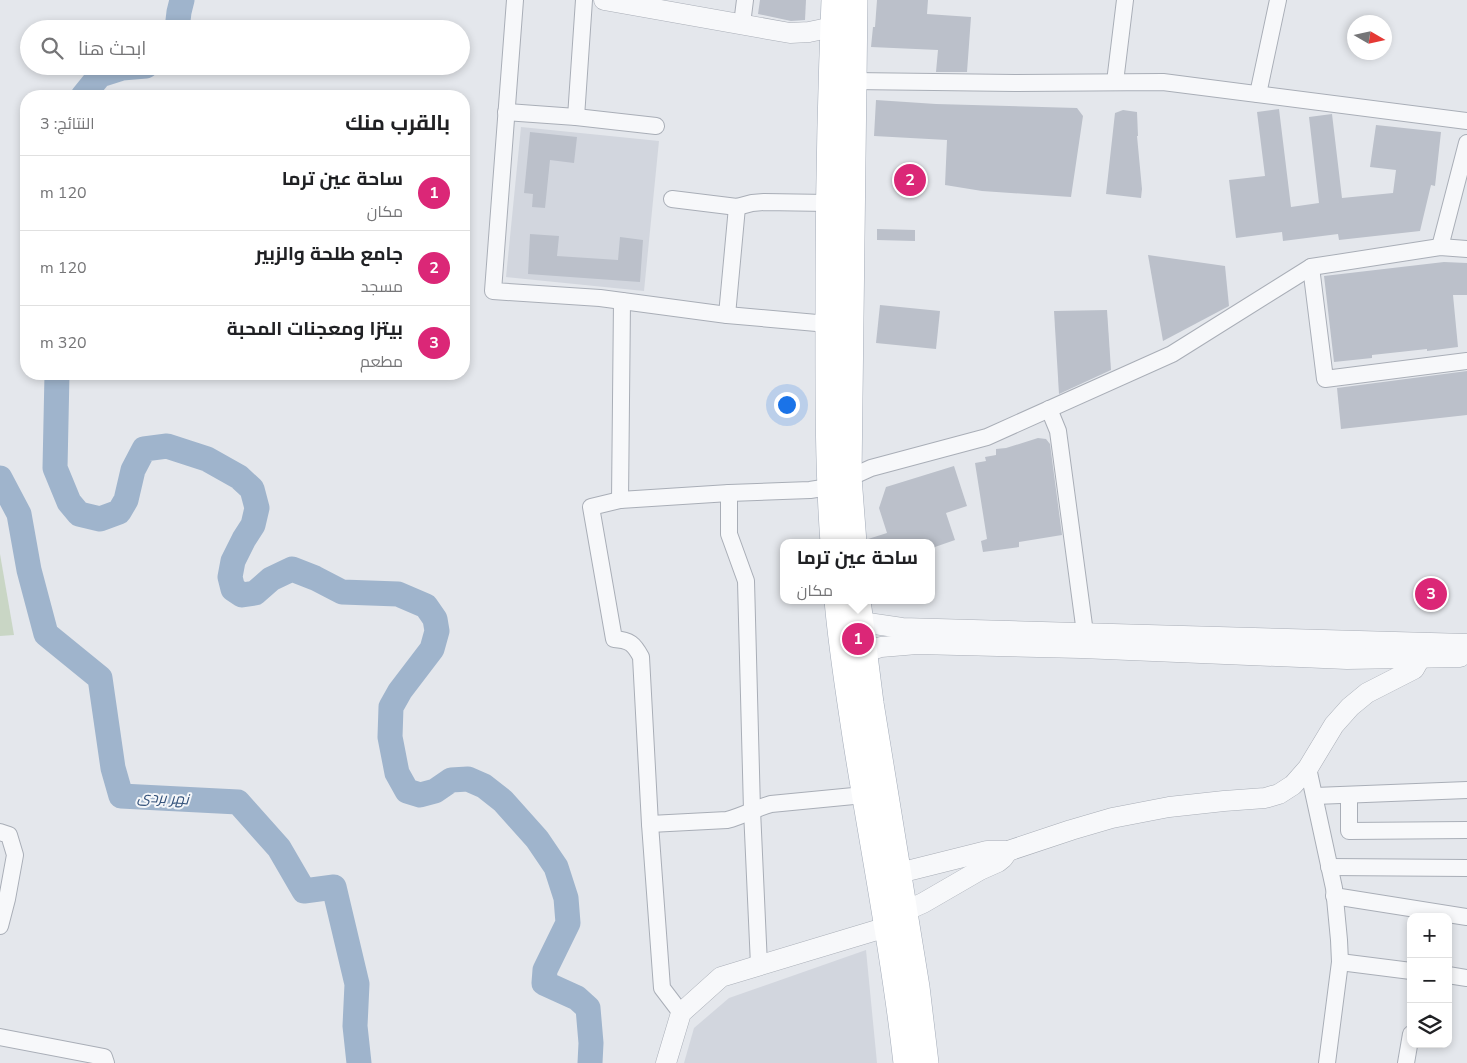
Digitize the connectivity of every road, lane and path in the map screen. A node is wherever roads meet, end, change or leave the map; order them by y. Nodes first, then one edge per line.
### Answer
1 (514, 0) edge
2 (584, 0) edge
3 (610, 0) edge
4 (744, 0) edge
5 (834, 0) edge
6 (855, 0) edge
7 (1125, 0) edge
8 (1278, 0) edge
9 (742, 24) junction
10 (843, 28) junction
11 (854, 81) junction
12 (1115, 82) junction
13 (1258, 94) junction
14 (506, 112) junction
15 (576, 117) junction
16 (1467, 121) edge
17 (656, 126) dead end
18 (1467, 143) edge
19 (672, 199) dead end
20 (828, 203) junction
21 (737, 207) junction
22 (1440, 247) junction
23 (1467, 249) edge
24 (1311, 267) junction
25 (622, 301) junction
26 (728, 315) junction
27 (828, 324) junction
28 (1467, 361) edge
29 (1049, 409) junction
30 (839, 482) junction
31 (729, 493) junction
32 (620, 500) junction
33 (833, 539) edge
34 (853, 539) edge
35 (841, 604) edge
36 (853, 616) edge
37 (1085, 633) junction
38 (1467, 644) edge
39 (1367, 650) junction
40 (1418, 650) junction
41 (853, 653) junction
42 (1467, 657) edge
43 (1308, 768) junction
44 (1467, 790) edge
45 (864, 795) junction
46 (1349, 795) junction
47 (1315, 796) junction
48 (752, 810) junction
49 (650, 824) junction
50 (1467, 830) edge
51 (0, 832) edge
52 (1008, 852) junction
53 (1329, 867) junction
54 (1467, 868) edge
55 (899, 873) junction
56 (1334, 896) junction
57 (1467, 917) edge
58 (896, 919) junction
59 (0, 926) edge
60 (1340, 962) junction
61 (759, 965) junction
62 (1407, 970) edge
63 (1452, 976) edge
64 (1467, 978) edge
65 (681, 1013) junction
66 (0, 1037) edge
67 (1409, 1048) edge
68 (106, 1063) edge
69 (666, 1063) edge
70 (906, 1063) edge
71 (926, 1063) edge
72 (1327, 1063) edge
73 (1406, 1063) edge

1 - 14 street
2 - 15 street
3 - 9 street
4 - 9 street
5 - 10 main road
6 - 10 main road
7 - 12 street
8 - 13 street
9 - 10 street
10 - 11 main road
10 - 20 main road
11 - 12 street
11 - 30 main road
12 - 13 street
13 - 16 street
14 - 15 street
14 - 25 street
15 - 17 street
18 - 22 street
19 - 21 street
20 - 21 street
20 - 27 main road
21 - 26 street
22 - 23 street
22 - 24 street
24 - 28 street
24 - 29 street
25 - 26 street
25 - 32 street
26 - 27 street
27 - 30 main road
29 - 30 street
29 - 37 street
30 - 31 street
30 - 33 main road
30 - 34 main road
31 - 32 street
31 - 48 street
32 - 49 street
35 - 36 main road
36 - 37 street
36 - 41 main road
37 - 39 street
38 - 40 street
39 - 40 street
39 - 41 street
40 - 42 street
40 - 43 street
41 - 45 main road
41 - 55 main road
43 - 47 street
43 - 52 street
44 - 46 street
45 - 48 street
45 - 58 main road
46 - 47 street
46 - 50 street
47 - 53 street
48 - 49 street
48 - 61 street
49 - 65 street
51 - 59 street
52 - 55 street
52 - 58 street
53 - 54 street
53 - 56 street
55 - 58 main road
56 - 57 street
56 - 60 street
58 - 61 street
58 - 70 main road
58 - 71 main road
60 - 62 street
60 - 72 street
61 - 65 street
63 - 64 street
65 - 69 street
66 - 68 street
67 - 73 street

